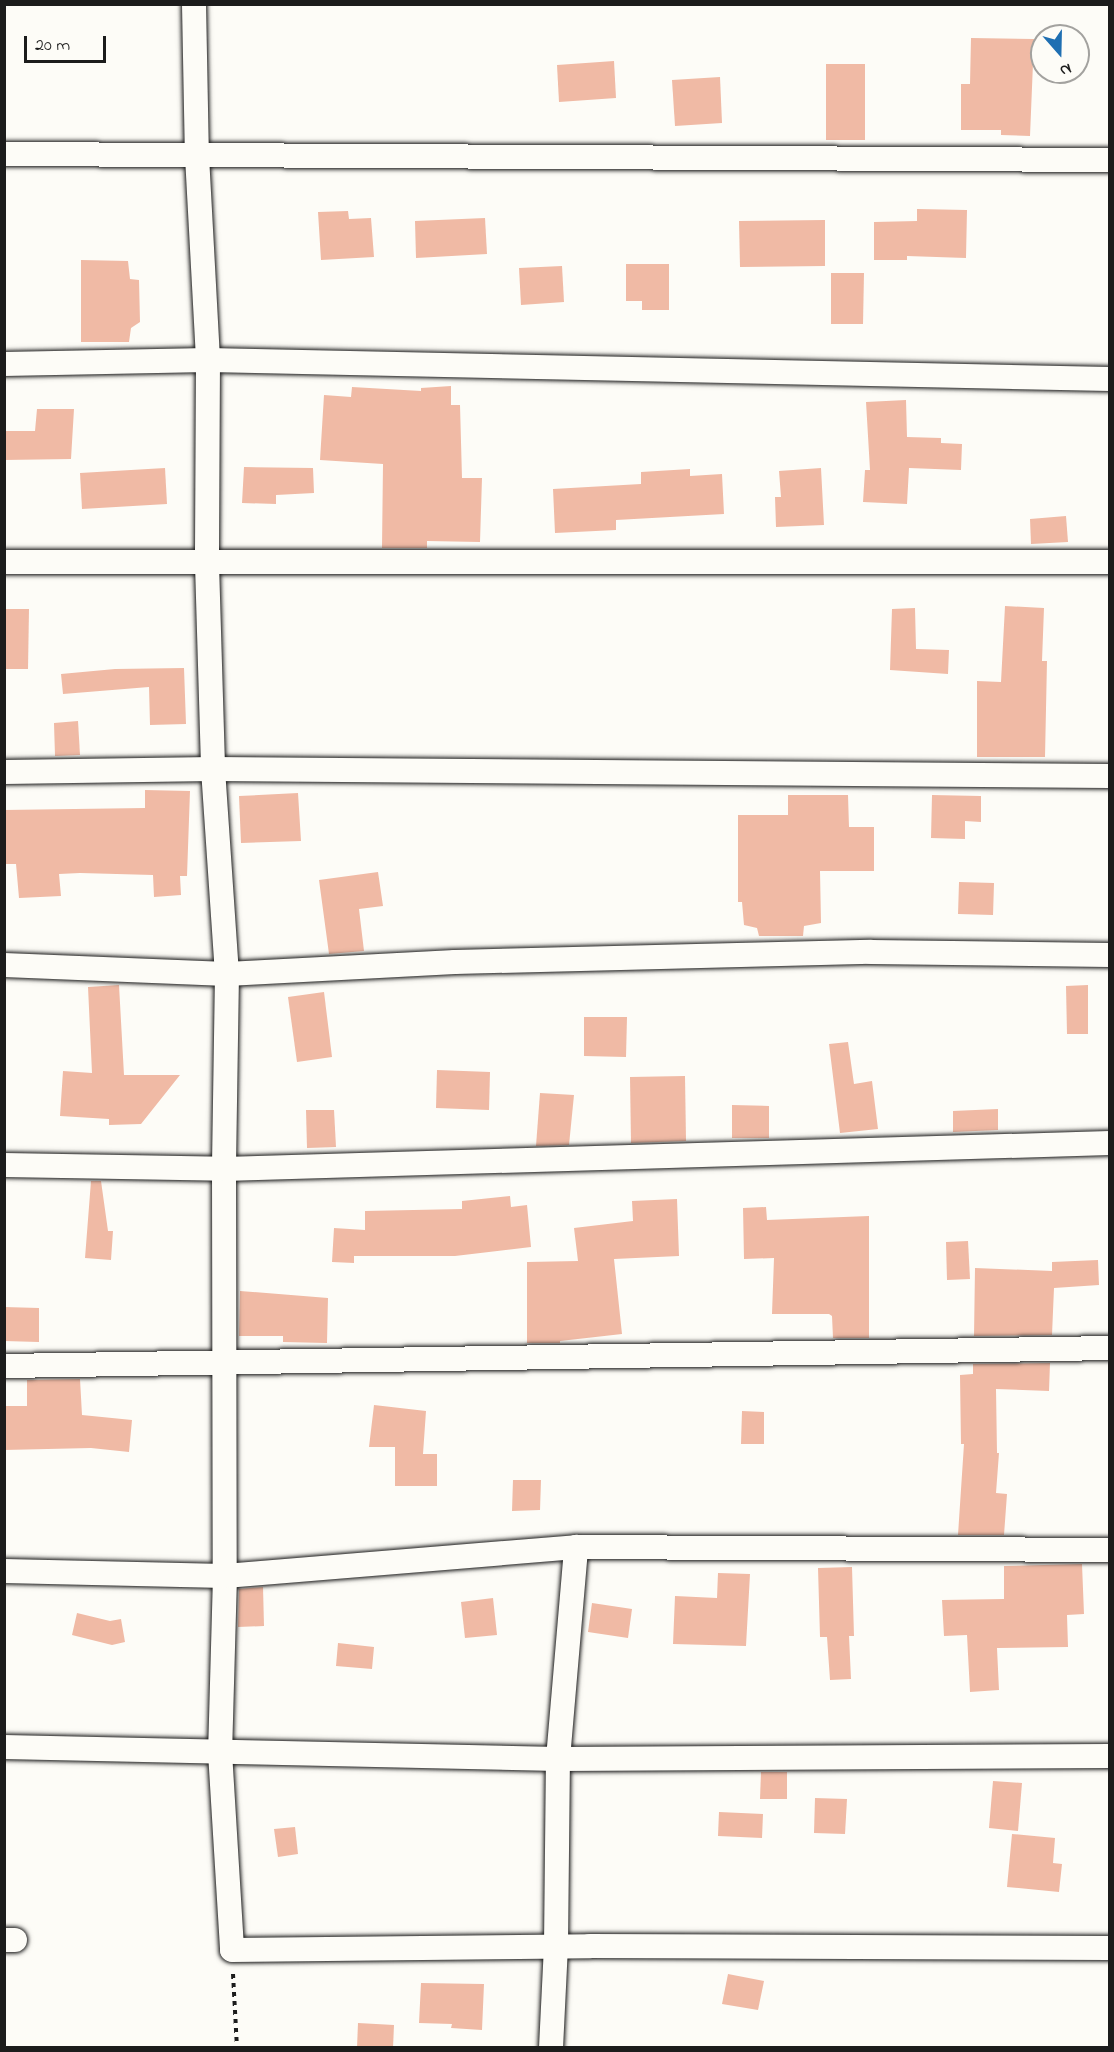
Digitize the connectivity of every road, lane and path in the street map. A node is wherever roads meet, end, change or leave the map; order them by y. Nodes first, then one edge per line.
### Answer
1 (194, 4) edge
2 (4, 154) edge
3 (197, 156) junction
4 (1110, 160) edge
5 (208, 360) junction
6 (4, 364) edge
7 (1110, 379) edge
8 (4, 562) edge
9 (1110, 562) edge
10 (207, 564) junction
11 (213, 769) junction
12 (4, 772) edge
13 (1110, 776) edge
14 (1110, 955) edge
15 (4, 964) edge
16 (227, 974) junction
17 (1110, 1143) edge
18 (4, 1165) edge
19 (224, 1169) junction
20 (1110, 1348) edge
21 (224, 1362) junction
22 (4, 1366) edge
23 (576, 1547) junction
24 (1110, 1550) edge
25 (4, 1571) edge
26 (225, 1576) junction
27 (4, 1746) edge
28 (220, 1752) junction
29 (1110, 1756) edge
30 (558, 1759) junction
31 (556, 1946) junction
32 (1110, 1948) edge
33 (232, 1950) junction
34 (237, 2048) edge
35 (551, 2048) edge

1 - 3 street
2 - 3 street
3 - 4 street
3 - 5 street
5 - 6 street
5 - 7 street
5 - 10 street
8 - 10 street
9 - 10 street
10 - 11 street
11 - 12 street
11 - 13 street
11 - 16 street
14 - 16 street
15 - 16 street
16 - 19 street
17 - 19 street
18 - 19 street
19 - 21 street
20 - 21 street
21 - 22 street
21 - 26 street
23 - 24 street
23 - 26 street
23 - 30 street
25 - 26 street
26 - 28 street
27 - 28 street
28 - 30 street
28 - 33 street
29 - 30 street
30 - 31 street
31 - 32 street
31 - 33 street
31 - 35 street
33 - 34 path

